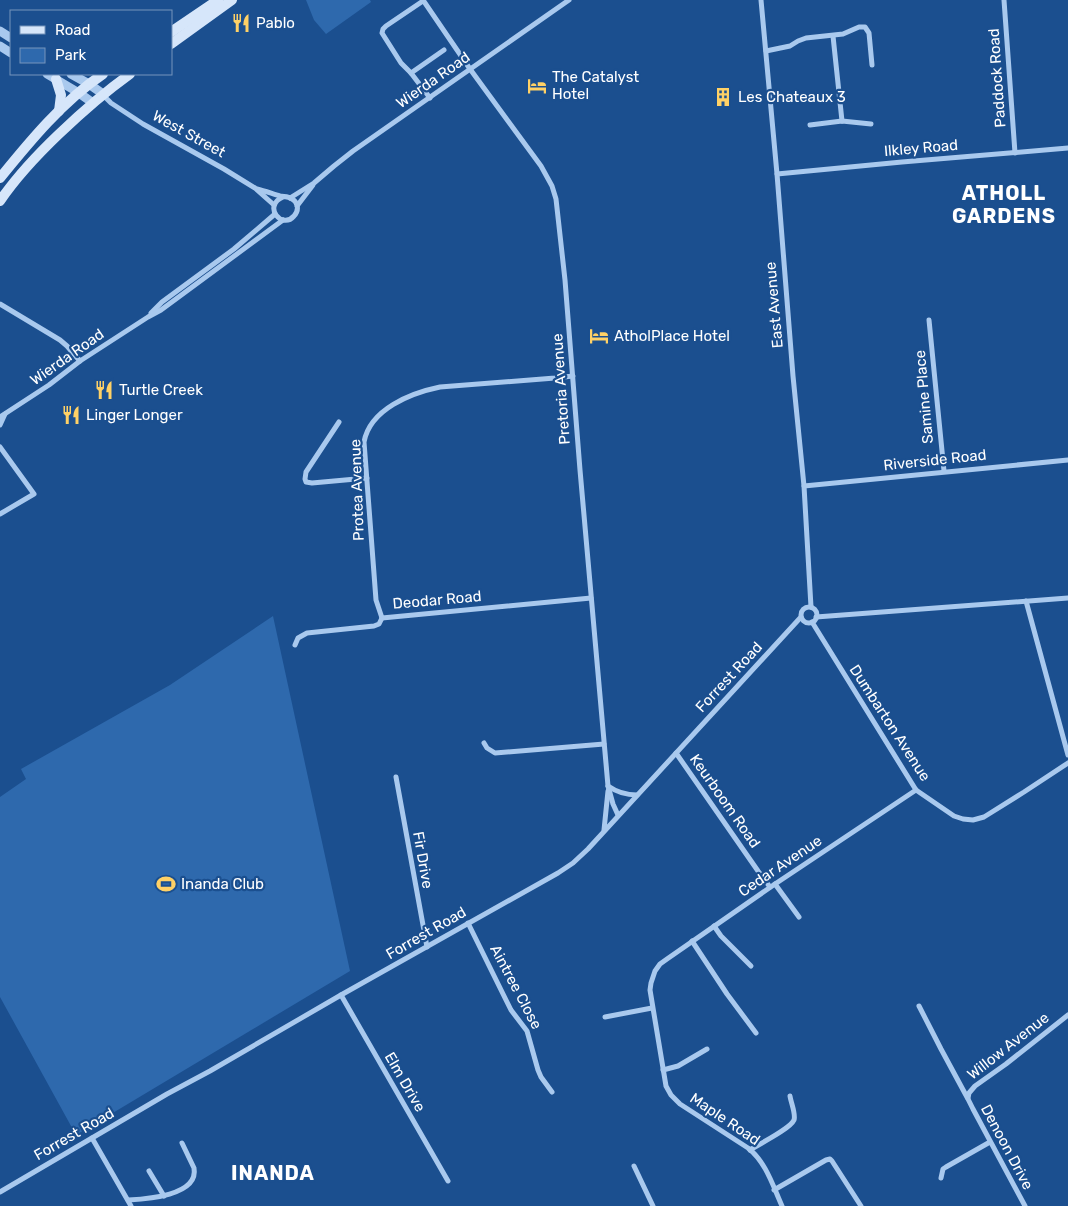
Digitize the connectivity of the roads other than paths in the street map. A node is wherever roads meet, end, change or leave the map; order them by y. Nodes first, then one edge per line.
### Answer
1 (207, 0) edge
2 (218, 0) edge
3 (232, 0) edge
4 (569, 0) edge
5 (761, 0) edge
6 (1004, 0) edge
7 (423, 1) edge
8 (172, 25) edge
9 (172, 31) edge
10 (832, 36) junction
11 (172, 43) edge
12 (444, 50) dead end
13 (766, 51) junction
14 (872, 65) dead end
15 (470, 69) junction
16 (411, 72) junction
17 (73, 75) edge
18 (102, 75) edge
19 (108, 75) edge
20 (129, 75) edge
21 (52, 76) edge
22 (88, 84) junction
23 (79, 93) junction
24 (103, 94) junction
25 (430, 98) junction
26 (93, 103) junction
27 (111, 103) junction
28 (58, 111) junction
29 (842, 122) junction
30 (871, 124) dead end
31 (810, 125) dead end
32 (1068, 148) edge
33 (1015, 153) junction
34 (777, 174) junction
35 (0, 178) edge
36 (314, 183) junction
37 (255, 188) junction
38 (283, 197) junction
39 (290, 198) junction
40 (0, 201) edge
41 (274, 205) junction
42 (297, 206) junction
43 (275, 214) junction
44 (283, 220) junction
45 (211, 266) junction
46 (215, 271) junction
47 (185, 289) junction
48 (0, 304) edge
49 (929, 320) dead end
50 (80, 361) junction
51 (573, 376) junction
52 (3, 415) edge
53 (339, 422) dead end
54 (0, 425) edge
55 (0, 447) edge
56 (1068, 460) edge
57 (944, 471) junction
58 (367, 478) junction
59 (804, 486) junction
60 (0, 514) edge
61 (591, 598) junction
62 (1068, 598) edge
63 (1026, 601) junction
64 (811, 608) junction
65 (801, 617) junction
66 (816, 617) junction
67 (382, 618) junction
68 (812, 622) junction
69 (296, 645) dead end
70 (484, 742) dead end
71 (604, 744) junction
72 (676, 753) junction
73 (1068, 755) edge
74 (1068, 763) edge
75 (396, 777) dead end
76 (608, 786) junction
77 (916, 790) junction
78 (637, 795) junction
79 (618, 816) junction
80 (604, 831) junction
81 (773, 886) junction
82 (799, 917) dead end
83 (468, 922) junction
84 (714, 926) junction
85 (692, 941) junction
86 (427, 946) junction
87 (660, 964) joint
88 (751, 966) dead end
89 (341, 995) junction
90 (919, 1006) dead end
91 (652, 1008) junction
92 (1068, 1015) edge
93 (605, 1017) dead end
94 (756, 1033) dead end
95 (707, 1049) dead end
96 (663, 1070) junction
97 (552, 1092) dead end
98 (790, 1096) dead end
99 (968, 1098) junction
100 (92, 1138) junction
101 (990, 1142) junction
102 (182, 1143) dead end
103 (750, 1150) junction
104 (634, 1166) dead end
105 (149, 1171) dead end
106 (941, 1178) dead end
107 (448, 1181) dead end
108 (774, 1190) junction
109 (0, 1192) edge
110 (164, 1196) junction
111 (128, 1200) junction
112 (131, 1206) edge
113 (653, 1206) edge
114 (782, 1206) edge
115 (861, 1206) edge
116 (1025, 1206) edge

1 - 8 main road
2 - 9 main road
3 - 11 main road
4 - 15 street, Wierda Road
5 - 13 street, East Avenue
6 - 33 street, Paddock Road
7 - 15 street, Pretoria Avenue
7 - 16 street
10 - 13 street
10 - 14 street
10 - 29 street
12 - 16 street
13 - 34 street, East Avenue
15 - 25 street, Wierda Road
15 - 51 street, Pretoria Avenue
16 - 25 street
17 - 22 street, West Street
18 - 22 main road
19 - 22 main road
20 - 24 main road
21 - 23 street
21 - 28 main road
22 - 23 main road
22 - 24 street, West Street
23 - 26 street
23 - 28 main road
24 - 26 main road
24 - 27 street, West Street
25 - 36 street, Wierda Road
26 - 27 street
26 - 40 main road
27 - 37 street, West Street
28 - 35 main road
29 - 30 street
29 - 31 street
32 - 33 street, Ilkley Road
33 - 34 street, Ilkley Road
34 - 59 street, East Avenue
36 - 39 street, Wierda Road
36 - 42 street, Wierda Road
37 - 38 street, West Street
37 - 41 street, West Street
38 - 39 street
38 - 41 street
39 - 42 street
41 - 43 street
42 - 44 street
43 - 44 street
43 - 45 street, Wierda Road
44 - 46 street, Wierda Road
45 - 46 street
45 - 47 street, Wierda Road
46 - 47 street, Wierda Road
47 - 50 street, Wierda Road
48 - 50 street
49 - 57 street, Samine Place
50 - 52 street, Wierda Road
51 - 58 street, Protea Avenue
51 - 61 street, Pretoria Avenue
52 - 54 street
53 - 58 street
55 - 60 street
56 - 57 street, Riverside Road
57 - 59 street, Riverside Road
58 - 67 street, Protea Avenue
59 - 64 street, East Avenue
61 - 67 street, Deodar Road
61 - 71 street, Pretoria Avenue
62 - 63 street
63 - 66 street
63 - 73 street
64 - 65 street
64 - 66 street
65 - 68 street
65 - 72 street, Forrest Road
66 - 68 street
67 - 69 street, Deodar Road
68 - 77 street, Dumbarton Avenue
70 - 71 street
71 - 76 street, Pretoria Avenue
72 - 78 street, Forrest Road
72 - 81 street, Keurboom Road
74 - 77 street, Dumbarton Avenue
75 - 86 street, Fir Drive
76 - 78 street
76 - 79 street, Pretoria Avenue
76 - 80 street
77 - 81 street, Cedar Avenue
78 - 79 street, Forrest Road
79 - 80 street, Forrest Road
80 - 83 street, Forrest Road
81 - 82 street, Keurboom Road
81 - 84 street, Cedar Avenue
83 - 86 street, Forrest Road
83 - 97 street, Aintree Close
84 - 85 street, Cedar Avenue
84 - 88 street
85 - 87 street, Cedar Avenue
85 - 94 street
86 - 89 street, Forrest Road
87 - 91 street, Maple Road
89 - 100 street, Forrest Road
89 - 107 street, Elm Drive
90 - 99 street, Denoon Drive
91 - 93 street
91 - 96 street, Maple Road
92 - 99 street, Willow Avenue
95 - 96 street
96 - 103 street, Maple Road
98 - 103 street
99 - 101 street, Denoon Drive
100 - 109 street, Forrest Road
100 - 111 street
101 - 106 street
101 - 116 street, Denoon Drive
102 - 110 street
103 - 108 street, Maple Road
104 - 113 street
105 - 110 street
108 - 114 street, Maple Road
108 - 115 street
110 - 111 street
111 - 112 street

